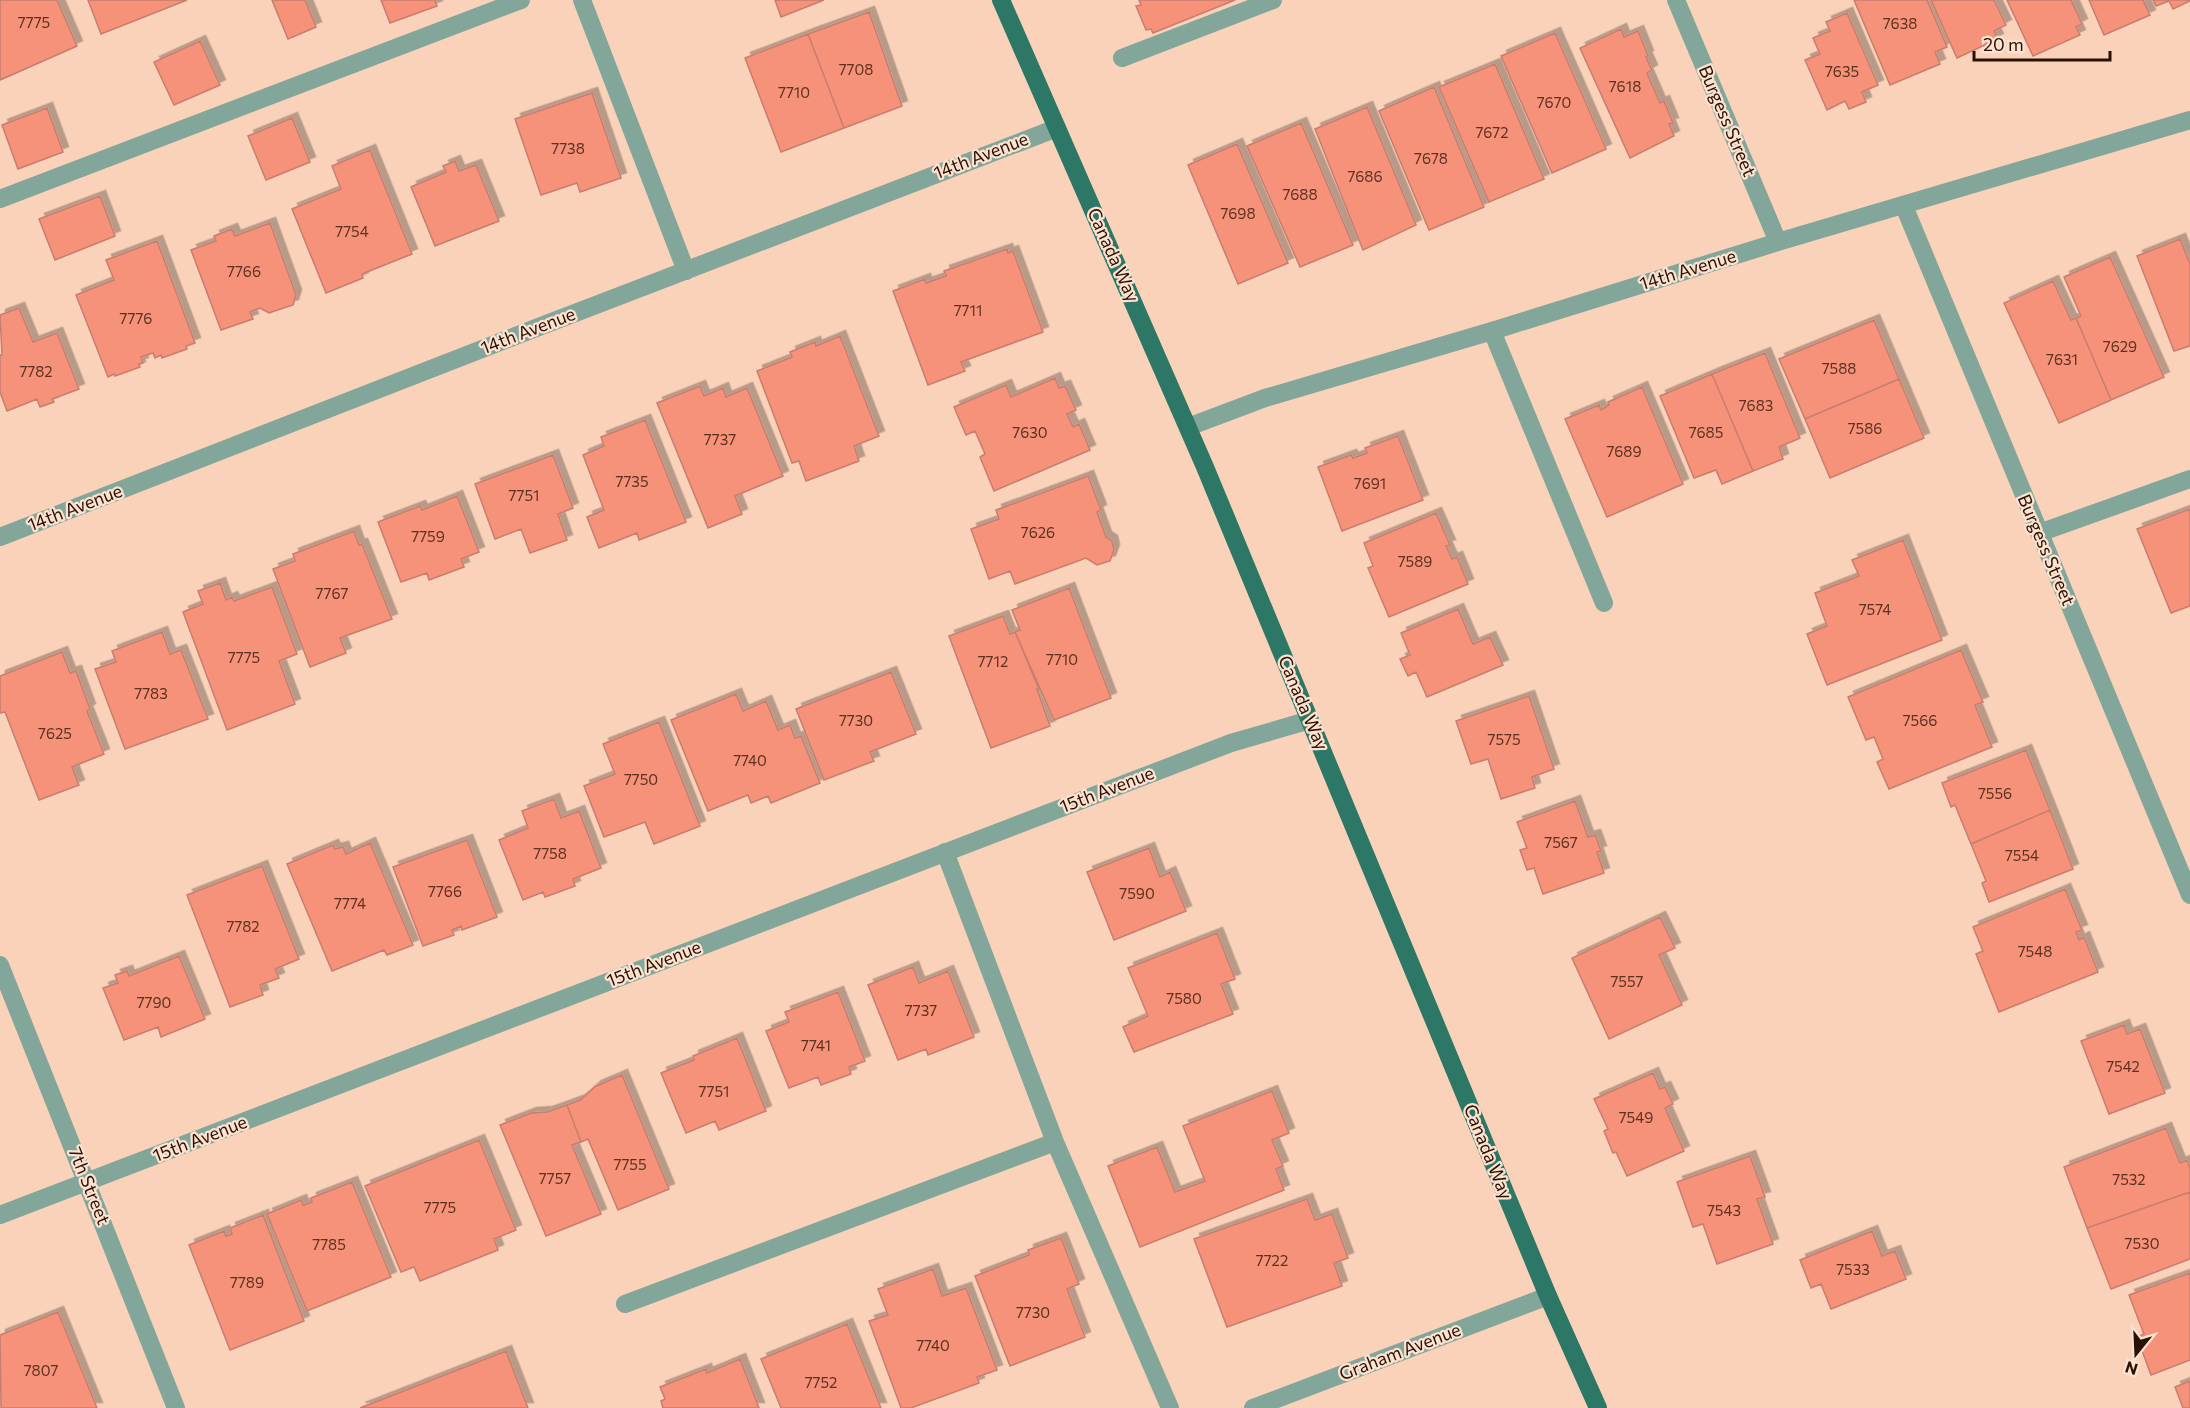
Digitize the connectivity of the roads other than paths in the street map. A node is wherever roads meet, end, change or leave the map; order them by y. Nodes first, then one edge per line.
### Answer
1 (521, 0) edge
2 (582, 0) edge
3 (1001, 0) edge
4 (1273, 0) edge
5 (1676, 0) edge
6 (1122, 58) dead end
7 (2190, 120) edge
8 (1057, 128) junction
9 (0, 199) edge
10 (1904, 206) junction
11 (1778, 242) junction
12 (686, 271) junction
13 (1492, 332) junction
14 (1188, 427) junction
15 (2190, 479) edge
16 (2039, 533) junction
17 (0, 537) edge
18 (1604, 603) dead end
19 (1310, 720) junction
20 (945, 852) junction
21 (2190, 895) edge
22 (0, 965) edge
23 (1055, 1142) junction
24 (86, 1181) junction
25 (0, 1215) edge
26 (1548, 1296) junction
27 (625, 1304) dead end
28 (1259, 1407) edge
29 (176, 1408) edge
30 (1170, 1408) edge
31 (1598, 1408) edge

1 - 9 street
2 - 12 street
3 - 8 main road, Canada Way
4 - 6 street
5 - 11 street, Burgess Street
7 - 10 street, 14th Avenue
8 - 12 street, 14th Avenue
8 - 14 main road, Canada Way
10 - 11 street, 14th Avenue
10 - 16 street, Burgess Street
11 - 13 street, 14th Avenue
12 - 17 street, 14th Avenue
13 - 14 street, 14th Avenue
13 - 18 street
14 - 19 main road, Canada Way
15 - 16 street
16 - 21 street, Burgess Street
19 - 20 street, 15th Avenue
19 - 26 main road, Canada Way
20 - 23 street
20 - 24 street, 15th Avenue
22 - 24 street, 7th Street
23 - 27 street
23 - 30 street
24 - 25 street, 15th Avenue
24 - 29 street, 7th Street
26 - 28 street, Graham Avenue
26 - 31 main road, Canada Way

